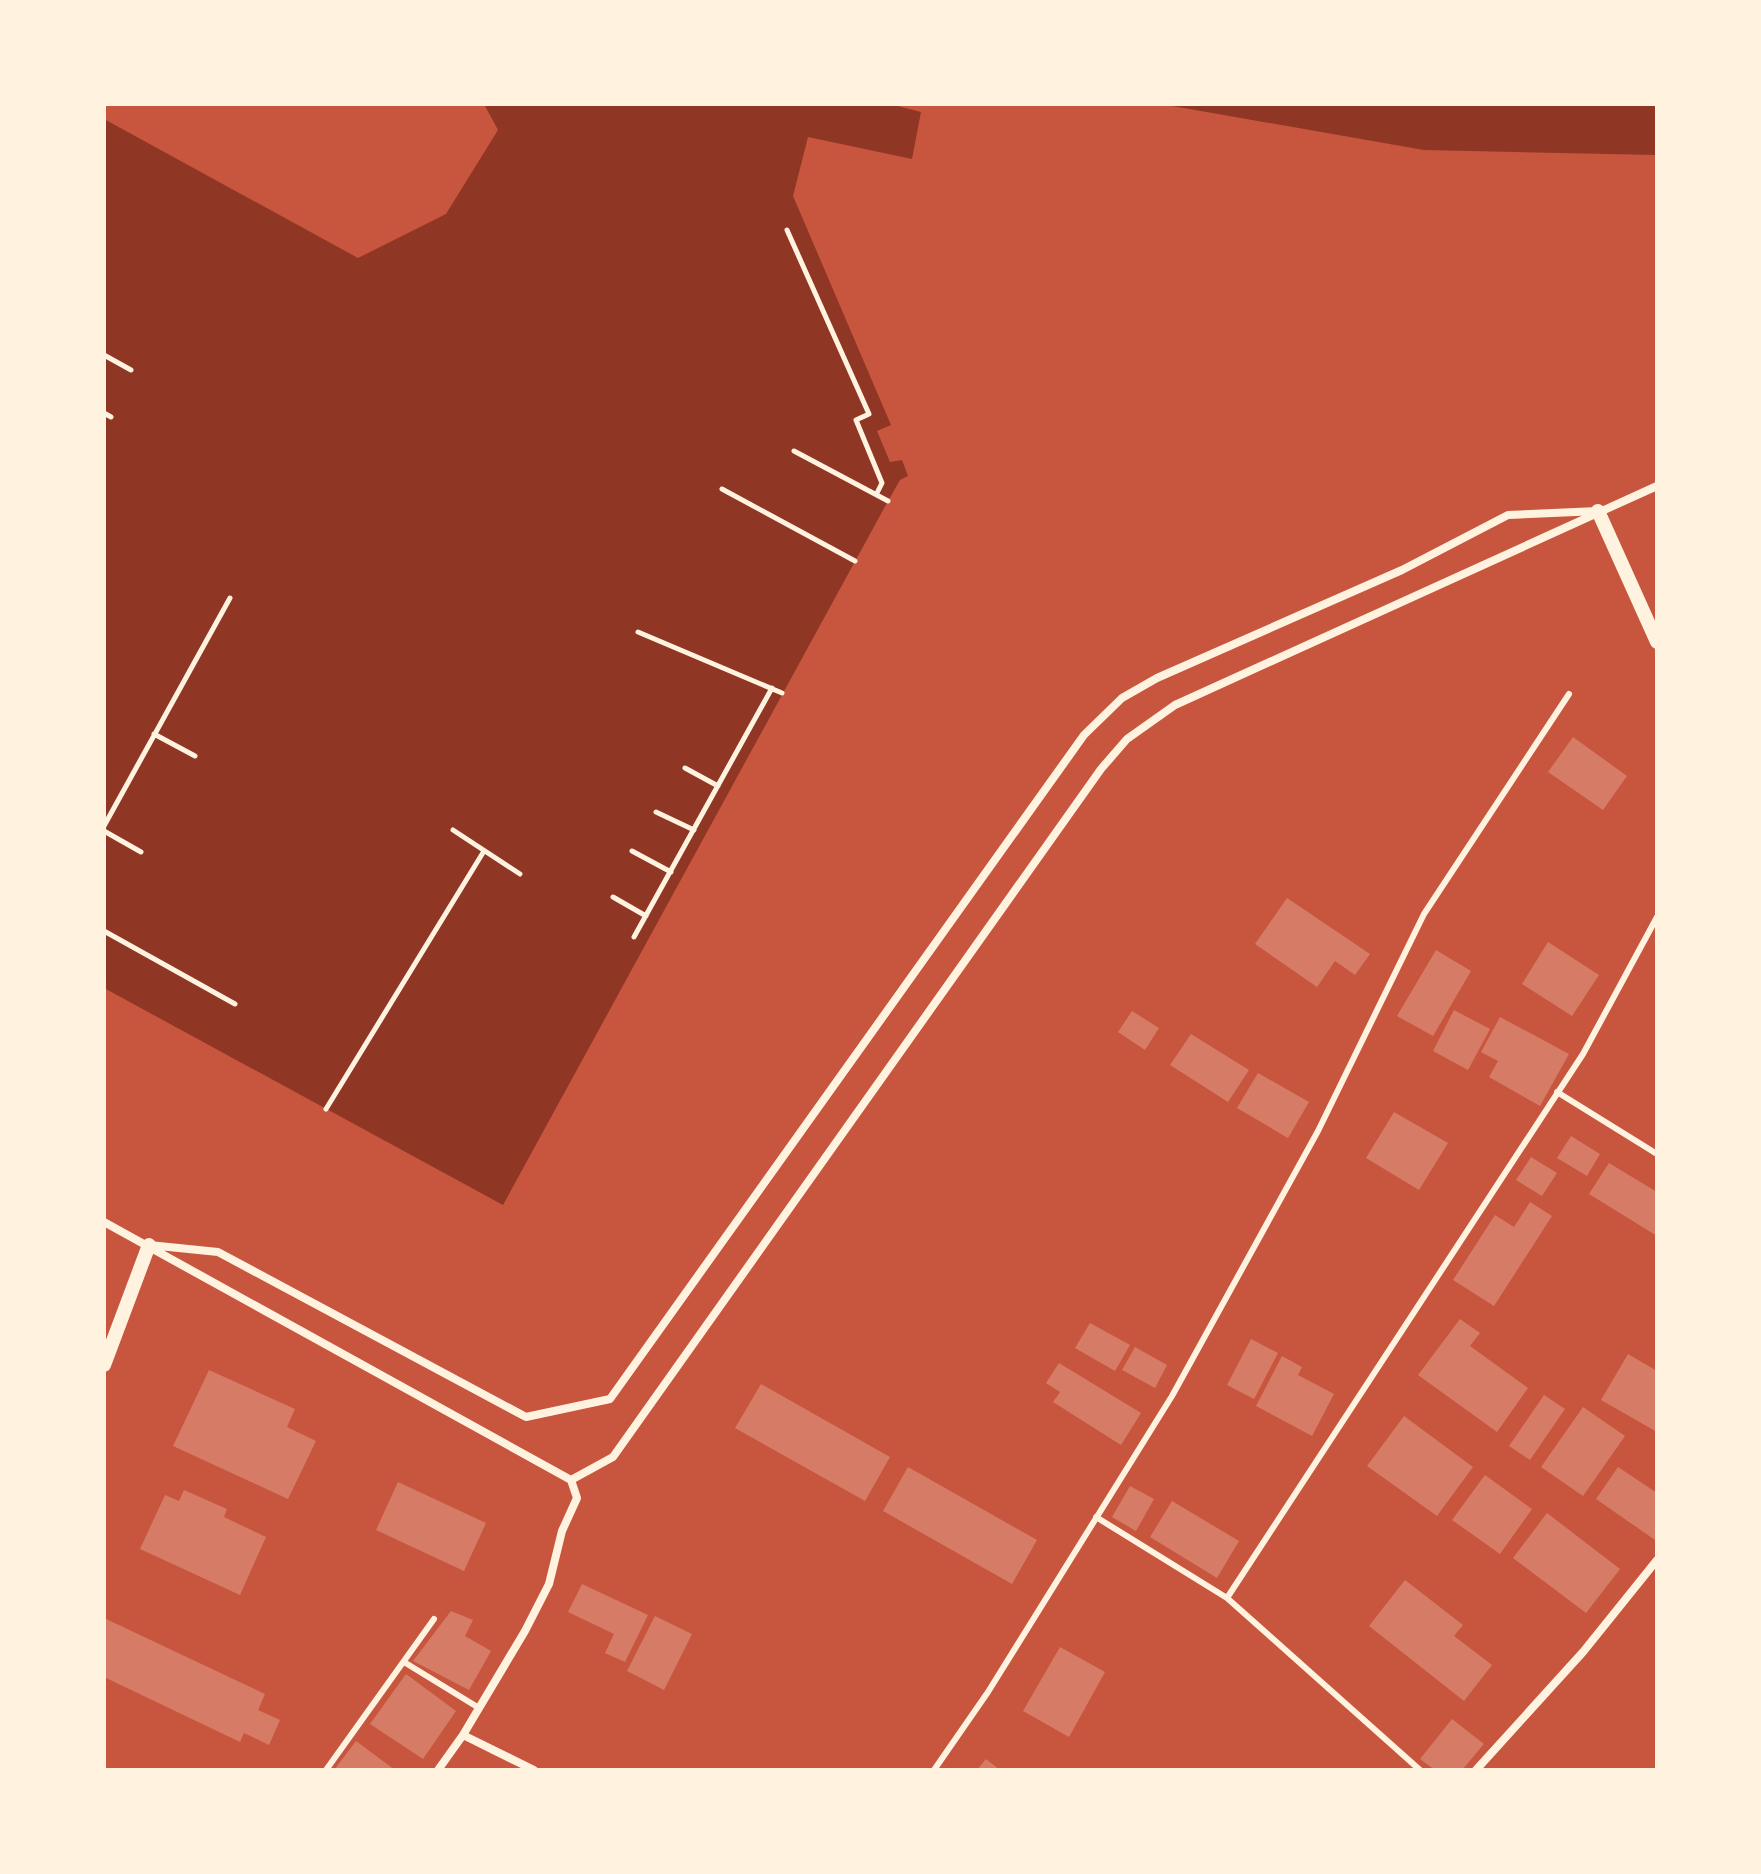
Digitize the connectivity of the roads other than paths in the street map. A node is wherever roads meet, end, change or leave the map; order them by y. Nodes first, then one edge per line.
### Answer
1 (1657, 486) edge
2 (1598, 511) junction
3 (1657, 642) edge
4 (1569, 694) dead end
5 (1657, 917) edge
6 (1557, 1092) junction
7 (1657, 1154) edge
8 (104, 1222) edge
9 (149, 1245) junction
10 (104, 1365) edge
11 (571, 1480) junction
12 (1096, 1517) junction
13 (1657, 1560) edge
14 (1227, 1598) junction
15 (434, 1619) dead end
16 (404, 1662) junction
17 (479, 1708) junction
18 (463, 1735) junction
19 (326, 1770) edge
20 (438, 1770) edge
21 (534, 1770) edge
22 (934, 1770) edge
23 (1420, 1770) edge
24 (1476, 1770) edge

1 - 2 street
2 - 3 street
2 - 9 street
2 - 11 street
4 - 12 lane
5 - 6 lane
6 - 7 lane
6 - 14 lane
8 - 9 street
9 - 10 street
9 - 11 street
11 - 17 street
12 - 14 lane
12 - 22 lane
13 - 24 street
14 - 23 lane
15 - 16 lane
16 - 17 lane
16 - 19 lane
17 - 18 street
18 - 20 street
18 - 21 street

